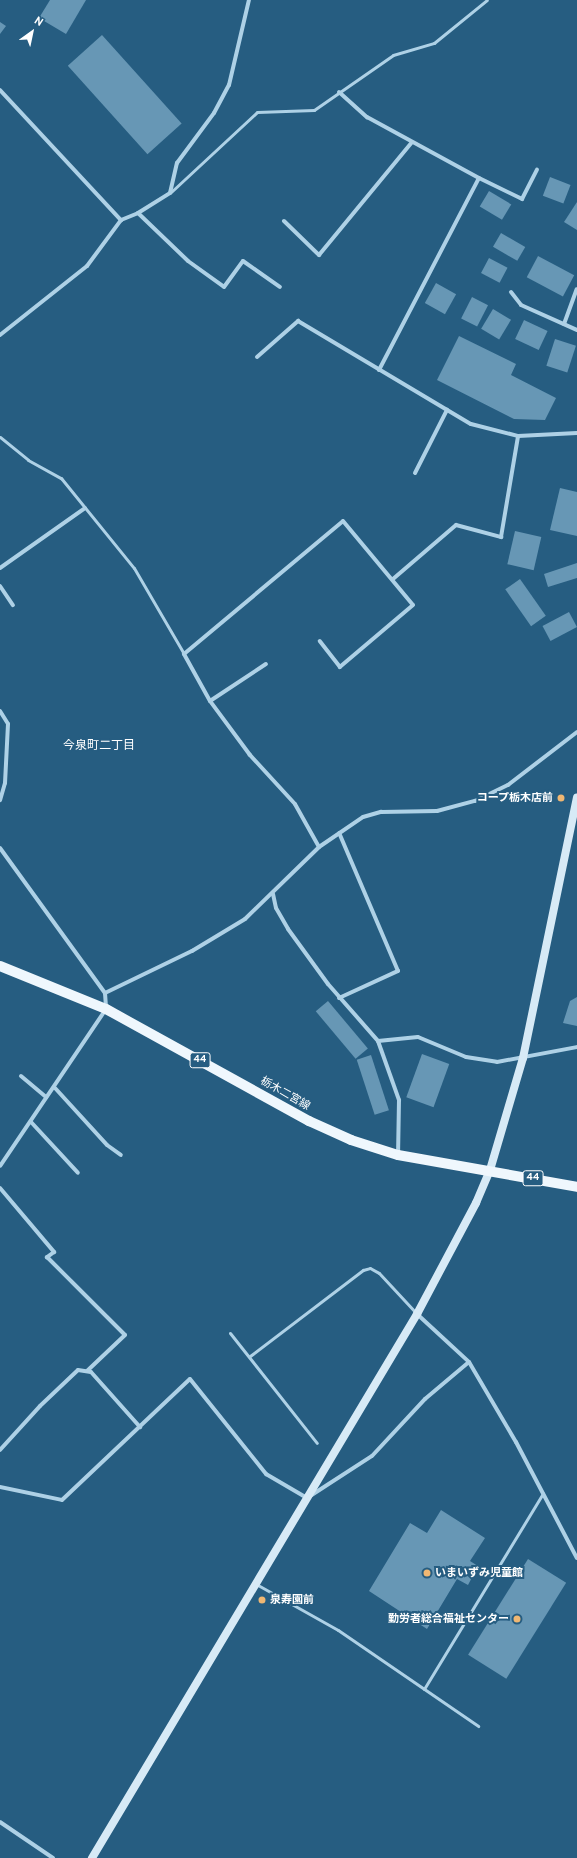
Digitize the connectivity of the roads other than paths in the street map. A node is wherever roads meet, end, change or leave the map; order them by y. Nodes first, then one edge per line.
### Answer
1 (248, 0) edge
2 (487, 0) edge
3 (0, 90) edge
4 (339, 92) junction
5 (412, 142) junction
6 (537, 170) dead end
7 (479, 178) junction
8 (170, 193) junction
9 (138, 213) junction
10 (121, 220) junction
11 (284, 221) dead end
12 (280, 287) dead end
13 (577, 290) edge
14 (511, 292) dead end
15 (564, 324) junction
16 (577, 330) edge
17 (0, 335) edge
18 (257, 357) dead end
19 (379, 370) junction
20 (447, 410) junction
21 (577, 433) edge
22 (518, 436) junction
23 (0, 437) edge
24 (415, 473) dead end
25 (85, 508) junction
26 (0, 568) edge
27 (393, 579) junction
28 (0, 586) edge
29 (13, 605) dead end
30 (320, 642) dead end
31 (184, 654) junction
32 (266, 664) dead end
33 (210, 701) junction
34 (0, 711) edge
35 (577, 732) edge
36 (577, 798) edge
37 (0, 800) edge
38 (339, 833) junction
39 (319, 847) junction
40 (0, 848) edge
41 (273, 894) junction
42 (0, 966) edge
43 (105, 992) junction
44 (339, 998) junction
45 (106, 1009) junction
46 (378, 1041) junction
47 (577, 1047) edge
48 (523, 1058) junction
49 (21, 1076) dead end
50 (55, 1088) junction
51 (46, 1096) junction
52 (31, 1122) junction
53 (121, 1155) dead end
54 (398, 1155) junction
55 (0, 1166) edge
56 (490, 1170) junction
57 (78, 1173) dead end
58 (577, 1187) edge
59 (0, 1188) edge
60 (417, 1314) junction
61 (230, 1333) dead end
62 (250, 1356) junction
63 (469, 1362) junction
64 (87, 1371) junction
65 (140, 1427) junction
66 (317, 1443) dead end
67 (0, 1450) edge
68 (0, 1487) edge
69 (543, 1494) junction
70 (307, 1498) junction
71 (577, 1558) edge
72 (256, 1584) junction
73 (424, 1689) junction
74 (478, 1726) dead end
75 (0, 1822) edge
76 (53, 1858) edge
77 (92, 1858) edge

1 - 8 street
2 - 4 lane
3 - 10 street
4 - 5 street
4 - 8 lane
5 - 7 street
5 - 11 street
6 - 7 street
7 - 19 street
8 - 9 street
9 - 10 street
9 - 12 street
10 - 17 street
13 - 15 street
14 - 15 street
15 - 16 street
18 - 19 street
19 - 20 street
20 - 22 street
20 - 24 street
21 - 22 street
22 - 27 street
23 - 25 lane
25 - 26 street
25 - 31 lane
27 - 30 street
27 - 31 street
28 - 29 street
31 - 33 street
32 - 33 street
33 - 39 street
34 - 37 street
35 - 38 street
36 - 48 street
38 - 39 street
38 - 44 street
39 - 41 street
40 - 43 street
41 - 43 street
41 - 44 street
42 - 45 main road, 栃木二宮線 / 44
43 - 45 street
44 - 46 street
45 - 50 street
45 - 54 main road, 栃木二宮線 / 44
46 - 48 street
46 - 54 street
47 - 48 street
48 - 56 street
49 - 51 street
50 - 51 street
50 - 53 street
51 - 52 street
52 - 55 street
52 - 57 street
54 - 56 main road, 栃木二宮線 / 44
56 - 58 main road, 栃木二宮線 / 44
56 - 60 street
59 - 64 street
60 - 62 lane
60 - 63 street
60 - 70 street
61 - 62 lane
62 - 66 lane
63 - 69 street
63 - 70 street
64 - 65 street
64 - 67 street
65 - 68 street
65 - 70 street
69 - 71 street
69 - 73 lane
70 - 72 street
72 - 73 lane
72 - 77 street
73 - 74 lane
75 - 76 street

